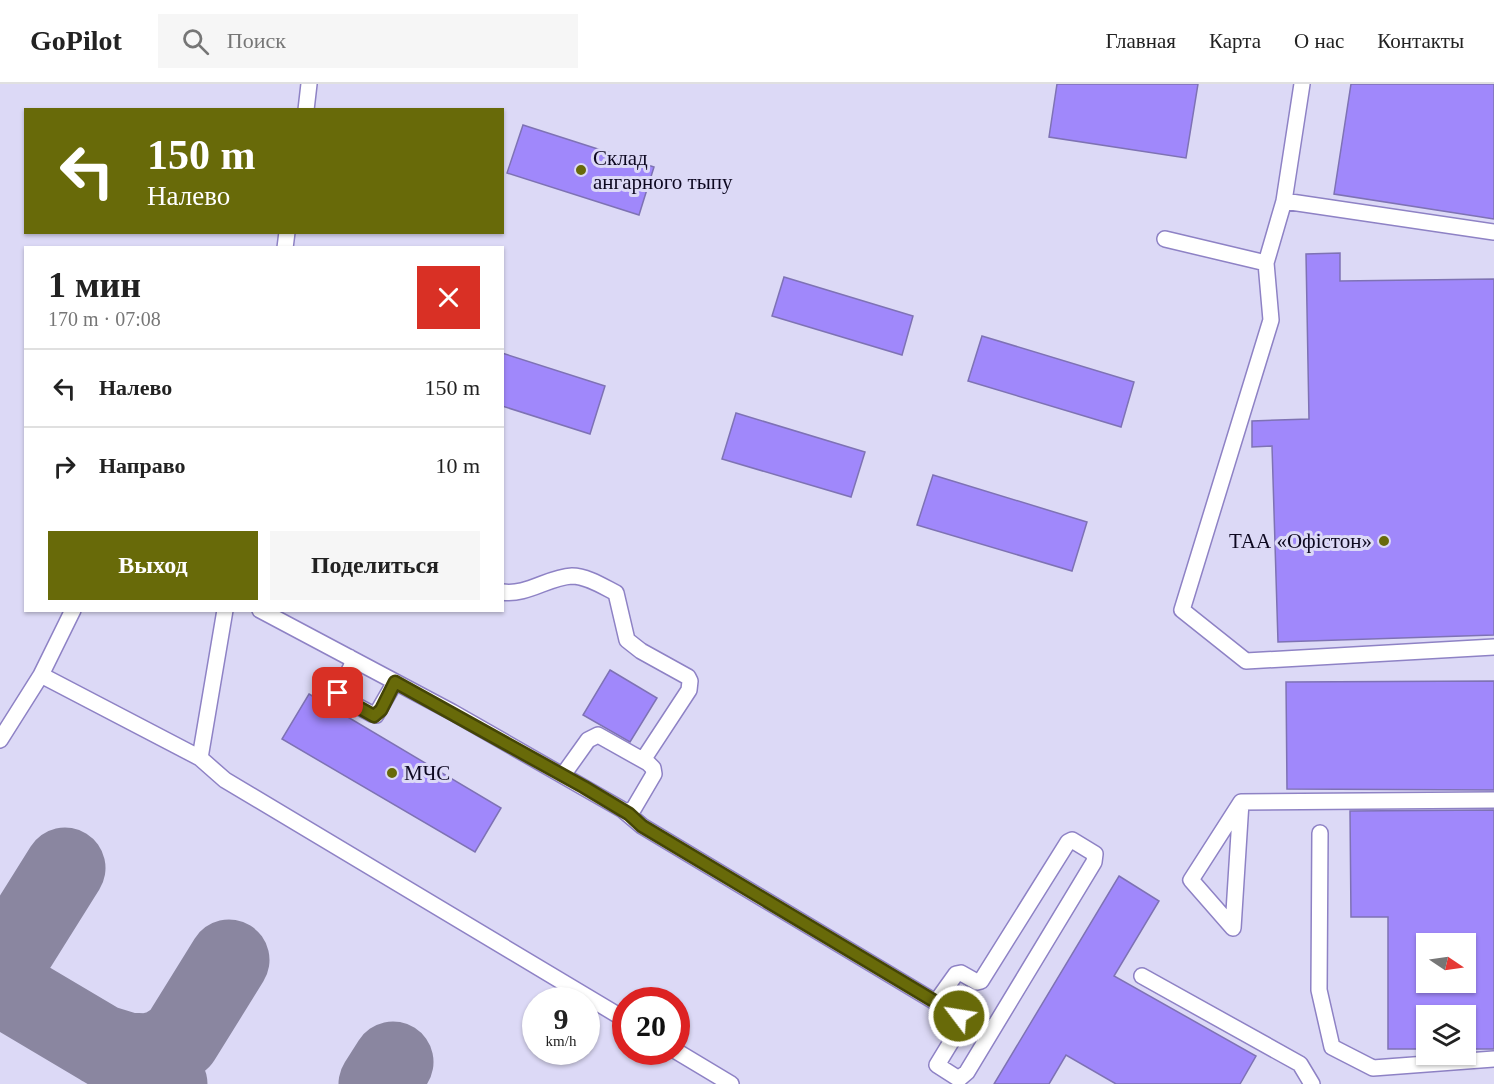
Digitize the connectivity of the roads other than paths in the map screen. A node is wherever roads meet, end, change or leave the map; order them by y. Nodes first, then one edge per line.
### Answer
1 (309, 84) edge
2 (1302, 84) edge
3 (306, 108) edge
4 (1284, 201) junction
5 (1494, 232) edge
6 (1165, 238) dead end
7 (1266, 263) junction
8 (504, 592) edge
9 (72, 612) edge
10 (225, 612) edge
11 (264, 612) edge
12 (1494, 647) edge
13 (349, 657) junction
14 (41, 675) junction
15 (395, 682) junction
16 (0, 740) edge
17 (200, 758) junction
18 (643, 760) junction
19 (563, 775) junction
20 (1494, 800) edge
21 (1241, 802) junction
22 (622, 810) junction
23 (1320, 832) dead end
24 (1142, 976) dead end
25 (936, 1002) junction
26 (612, 1012) edge
27 (690, 1059) edge
28 (1494, 1059) edge
29 (731, 1084) edge
30 (1312, 1084) edge

1 - 3 lane
2 - 4 lane
4 - 5 lane
4 - 7 lane
6 - 7 lane
7 - 12 lane
8 - 18 lane
9 - 14 lane
10 - 17 lane
11 - 13 lane
13 - 15 lane
13 - 15 lane
14 - 16 lane
14 - 17 lane
15 - 19 lane
17 - 26 lane
18 - 19 lane
18 - 22 lane
19 - 22 lane
20 - 21 lane
21 - 21 lane
22 - 25 lane
23 - 28 lane
24 - 30 lane
25 - 25 lane
27 - 29 lane

